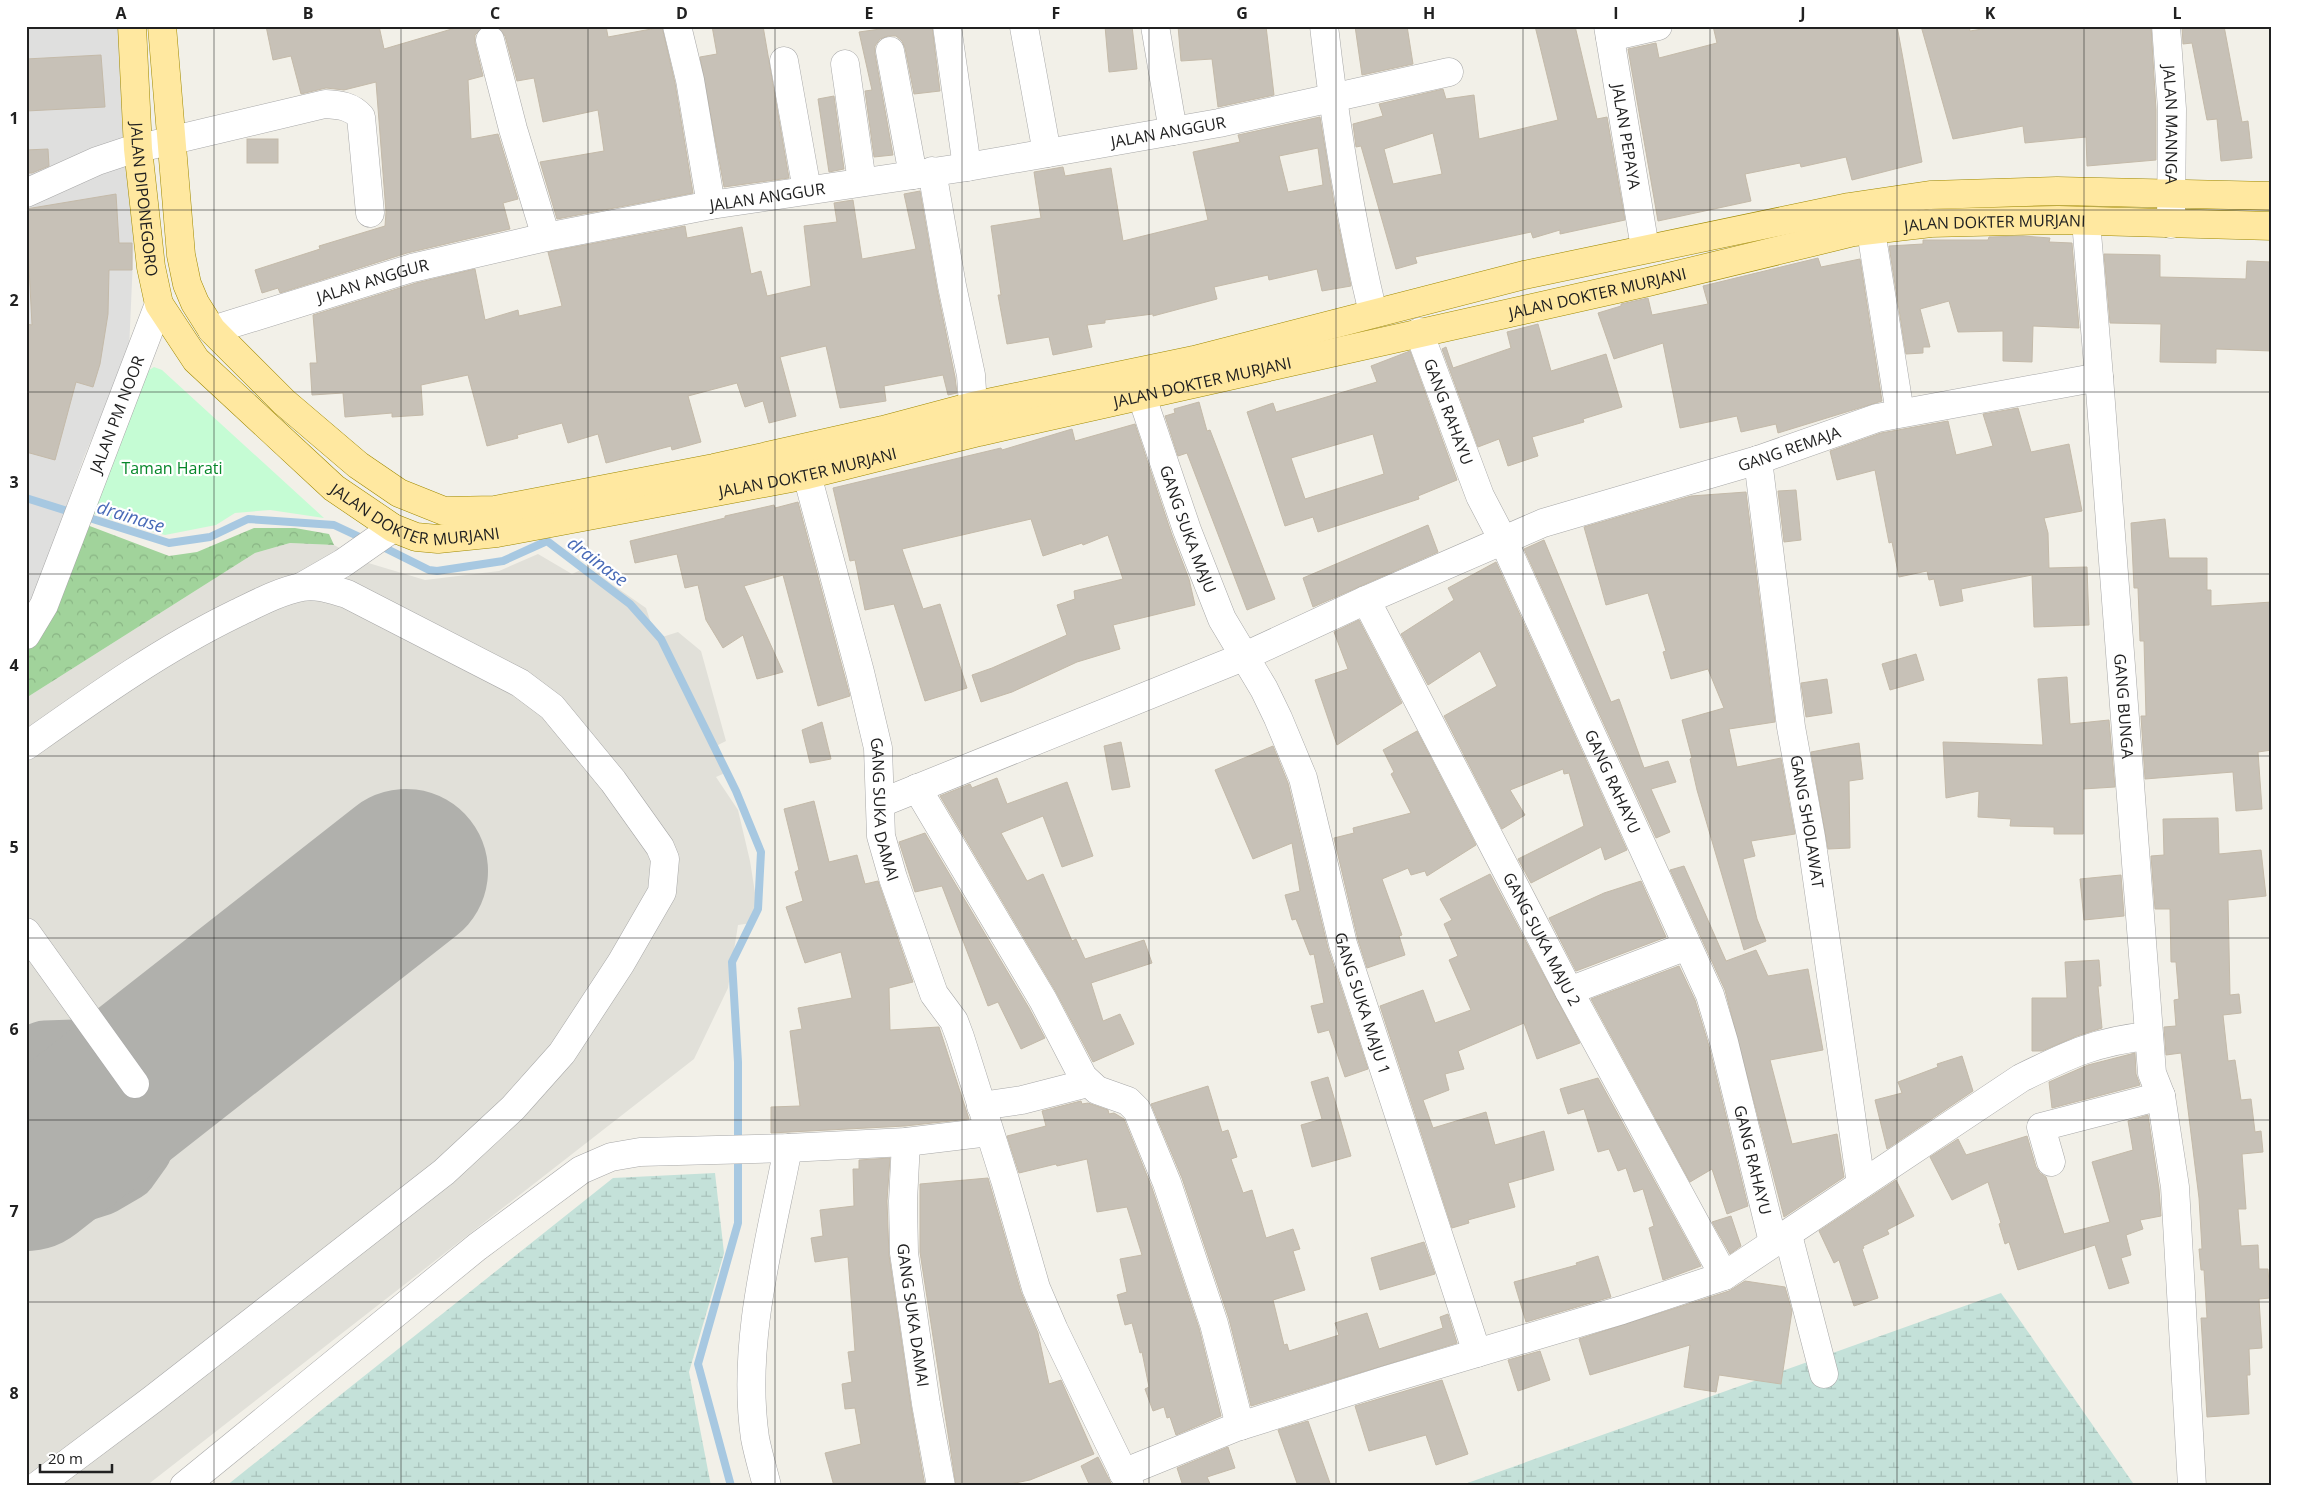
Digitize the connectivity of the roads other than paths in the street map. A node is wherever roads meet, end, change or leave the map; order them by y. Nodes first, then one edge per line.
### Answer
1 (132, 26) edge
2 (162, 26) edge
3 (677, 26) edge
4 (947, 26) edge
5 (1154, 26) edge
6 (1324, 26) edge
7 (1658, 26) edge
8 (2166, 26) edge
9 (1024, 27) edge
10 (1609, 32) edge
11 (490, 40) dead end
12 (890, 52) dead end
13 (784, 61) dead end
14 (845, 64) dead end
15 (1449, 72) dead end
16 (1332, 97) junction
17 (1173, 131) junction
18 (172, 141) junction
19 (138, 149) junction
20 (1047, 153) junction
21 (967, 167) junction
22 (922, 173) junction
23 (862, 182) junction
24 (807, 190) junction
25 (26, 193) edge
26 (2173, 194) junction
27 (2272, 196) edge
28 (711, 205) junction
29 (370, 213) dead end
30 (2086, 221) junction
31 (2171, 224) junction
32 (2272, 226) edge
33 (1872, 231) junction
34 (546, 236) junction
35 (1644, 248) junction
36 (160, 304) junction
37 (1373, 313) junction
38 (212, 330) junction
39 (1419, 332) junction
40 (196, 360) joint
41 (1231, 363) junction
42 (2099, 377) junction
43 (1142, 397) junction
44 (973, 406) junction
45 (1900, 414) junction
46 (979, 432) junction
47 (1758, 460) junction
48 (807, 475) junction
49 (652, 492) junction
50 (496, 522) junction
51 (392, 528) junction
52 (1503, 540) junction
53 (303, 586) junction
54 (1366, 600) junction
55 (26, 635) edge
56 (1243, 657) junction
57 (26, 746) edge
58 (917, 788) junction
59 (881, 803) junction
60 (26, 932) edge
61 (1687, 946) junction
62 (1569, 991) junction
63 (2149, 1036) junction
64 (1088, 1083) junction
65 (135, 1084) dead end
66 (2161, 1096) junction
67 (981, 1106) junction
68 (988, 1132) junction
69 (906, 1142) junction
70 (788, 1148) junction
71 (2051, 1162) dead end
72 (1861, 1184) junction
73 (1780, 1239) junction
74 (1724, 1276) junction
75 (1477, 1353) junction
76 (1824, 1374) dead end
77 (1240, 1426) junction
78 (1127, 1480) edge
79 (37, 1486) edge
80 (184, 1486) edge
81 (767, 1486) edge
82 (941, 1486) edge
83 (2192, 1486) edge

1 - 19 main road, JALAN DIPONEGORO
2 - 18 main road, JALAN DIPONEGORO
3 - 28 street
4 - 21 street
5 - 17 street
6 - 16 street
7 - 10 street
8 - 26 street, JALAN MANNGA
9 - 20 street
10 - 35 street, JALAN PEPAYA
11 - 34 street
12 - 22 street
13 - 24 street
14 - 23 street
15 - 16 street, JALAN ANGGUR
16 - 17 street, JALAN ANGGUR
16 - 37 street
17 - 20 street, JALAN ANGGUR
18 - 19 street
18 - 29 street
18 - 38 main road, JALAN DIPONEGORO
19 - 25 street
19 - 36 main road, JALAN DIPONEGORO
20 - 21 street, JALAN ANGGUR
21 - 22 street, JALAN ANGGUR
22 - 23 street, JALAN ANGGUR
22 - 44 street
23 - 24 street, JALAN ANGGUR
24 - 28 street, JALAN ANGGUR
26 - 27 main road, JALAN DOKTER MURJANI
26 - 31 street, JALAN MANNGA
26 - 35 main road, JALAN DOKTER MURJANI
28 - 34 street, JALAN ANGGUR
30 - 31 main road, JALAN DOKTER MURJANI
30 - 33 main road, JALAN DOKTER MURJANI
30 - 42 street, GANG BUNGA
31 - 32 main road, JALAN DOKTER MURJANI
33 - 39 main road, JALAN DOKTER MURJANI
33 - 45 street
34 - 38 street, JALAN ANGGUR
35 - 37 main road, JALAN DOKTER MURJANI
36 - 40 main road, JALAN DIPONEGORO
36 - 55 street, JALAN PM NOOR
37 - 41 main road, JALAN DOKTER MURJANI
38 - 50 main road, JALAN DOKTER MURJANI
39 - 41 main road, JALAN DOKTER MURJANI
39 - 52 street, GANG RAHAYU
40 - 51 main road, JALAN DOKTER MURJANI
41 - 43 main road, JALAN DOKTER MURJANI
41 - 44 main road, JALAN DOKTER MURJANI
42 - 45 street, GANG REMAJA
42 - 63 street, GANG BUNGA
43 - 46 main road, JALAN DOKTER MURJANI
43 - 56 street, GANG SUKA MAJU
44 - 46 street
44 - 49 main road, JALAN DOKTER MURJANI
45 - 47 street, GANG REMAJA
46 - 48 main road, JALAN DOKTER MURJANI
47 - 52 street, GANG REMAJA
47 - 72 street, GANG SHOLAWAT
48 - 49 main road, JALAN DOKTER MURJANI
48 - 59 street, GANG SUKA DAMAI
49 - 50 main road, JALAN DOKTER MURJANI
50 - 51 main road, JALAN DOKTER MURJANI
51 - 53 street
52 - 54 street, GANG REMAJA
52 - 61 street, GANG RAHAYU
53 - 57 street
53 - 79 street
54 - 56 street, GANG REMAJA
54 - 62 street, GANG SUKA MAJU 2
56 - 58 street, GANG REMAJA
56 - 75 street, GANG SUKA MAJU 1
58 - 59 street, GANG REMAJA
58 - 64 street
59 - 67 street, GANG SUKA DAMAI
60 - 65 street
61 - 62 street
61 - 73 street, GANG RAHAYU
62 - 74 street, GANG SUKA MAJU 2
63 - 66 street, GANG BUNGA
63 - 72 street
64 - 67 street
64 - 77 street
66 - 71 street
66 - 83 street, GANG BUNGA
67 - 68 street, GANG SUKA DAMAI
68 - 69 street
68 - 78 street, GANG SUKA DAMAI
69 - 70 street
69 - 82 street, GANG SUKA DAMAI
70 - 80 street
70 - 81 street
72 - 73 street
73 - 74 street
73 - 76 street, GANG RAHAYU
74 - 75 street
75 - 77 street
77 - 78 street

